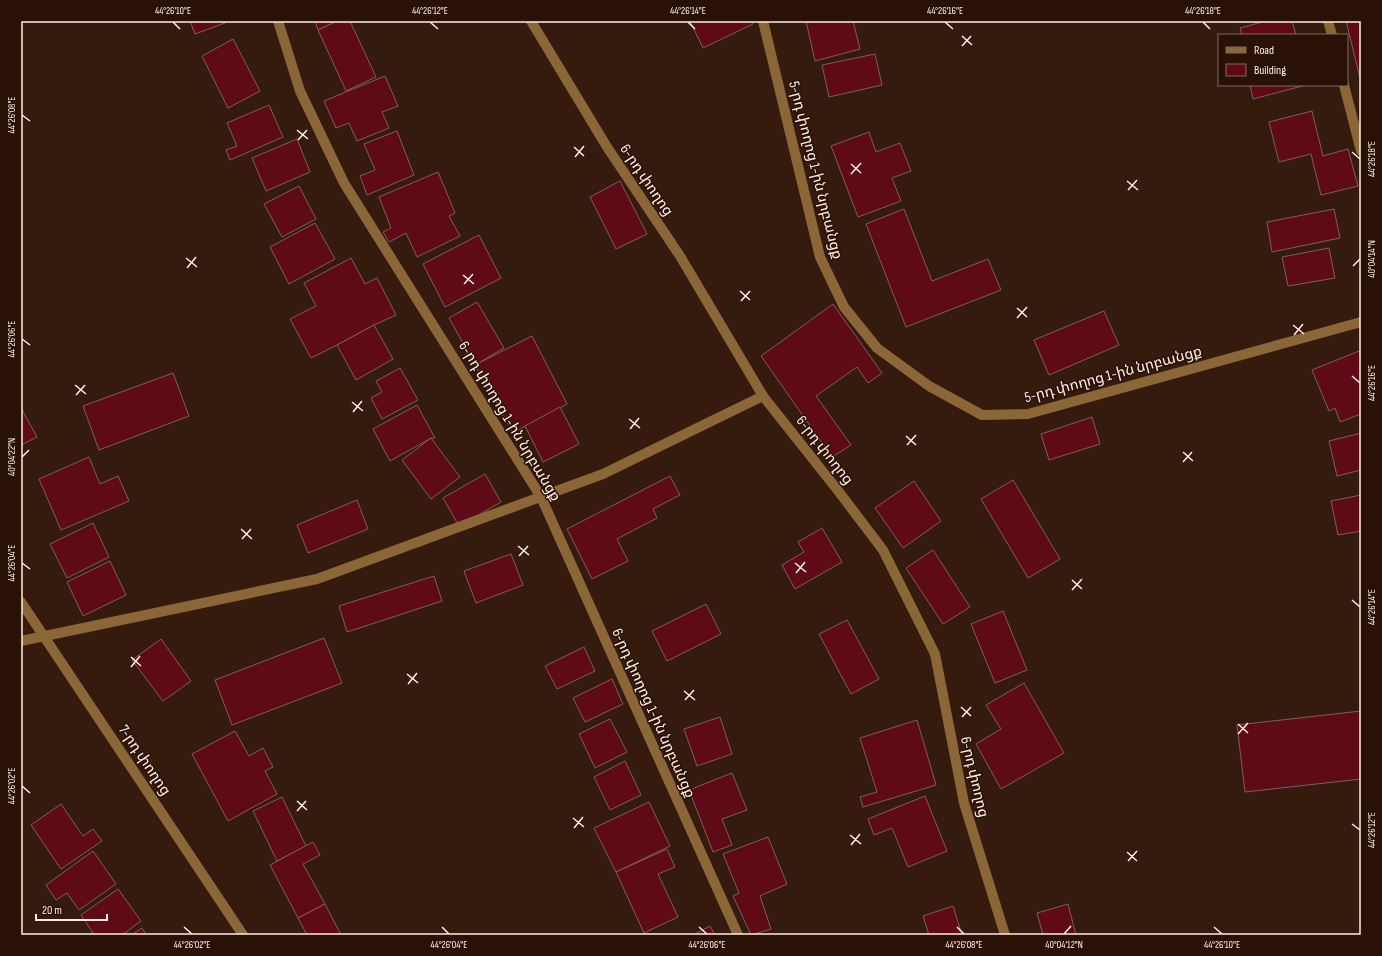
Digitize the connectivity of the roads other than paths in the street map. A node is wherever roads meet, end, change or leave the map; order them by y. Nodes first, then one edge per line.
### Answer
1 (278, 21) edge
2 (531, 21) edge
3 (763, 21) edge
4 (1328, 21) edge
5 (1332, 34) edge
6 (1344, 86) edge
7 (1361, 151) edge
8 (1361, 322) edge
9 (763, 396) junction
10 (541, 497) junction
11 (21, 602) edge
12 (44, 635) junction
13 (21, 640) edge
14 (243, 935) edge
15 (738, 935) edge
16 (1005, 935) edge

1 - 10 street, 6-րդ փողոց 1-ին նրբանցք
2 - 9 street, 6-րդ փողոց
3 - 8 street, 5-րդ փողոց 1-ին նրբանցք
4 - 5 street
6 - 7 street
9 - 10 street
9 - 16 street, 6-րդ փողոց
10 - 12 street
10 - 15 street, 6-րդ փողոց 1-ին նրբանցք
11 - 12 street, 7-րդ փողոց
12 - 13 street
12 - 14 street, 7-րդ փողոց

